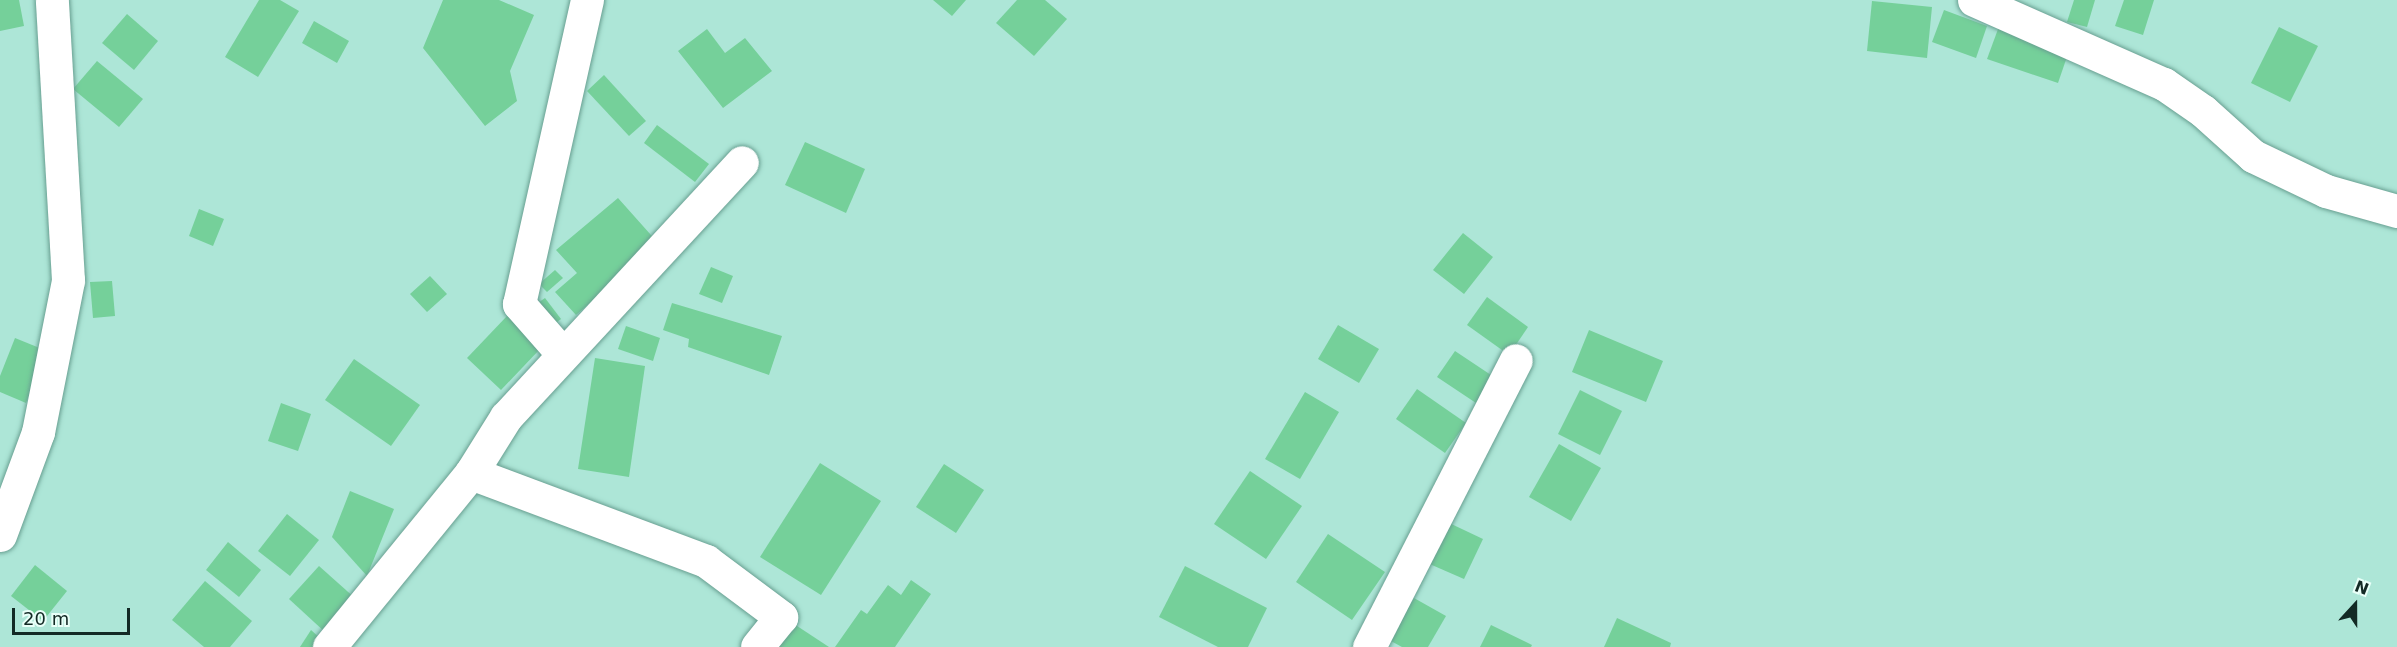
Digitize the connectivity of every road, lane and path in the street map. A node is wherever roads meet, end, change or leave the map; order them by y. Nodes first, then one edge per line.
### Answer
1 (52, 0) edge
2 (587, 0) edge
3 (1974, 0) edge
4 (2025, 11) edge
5 (742, 162) dead end
6 (2397, 211) edge
7 (561, 352) junction
8 (1516, 360) dead end
9 (471, 473) junction
10 (0, 535) edge
11 (329, 647) edge
12 (757, 647) edge
13 (1369, 647) edge

1 - 10 street
2 - 7 street
3 - 4 street
4 - 6 street
5 - 7 street
7 - 9 street
8 - 13 street
9 - 11 street
9 - 12 street

